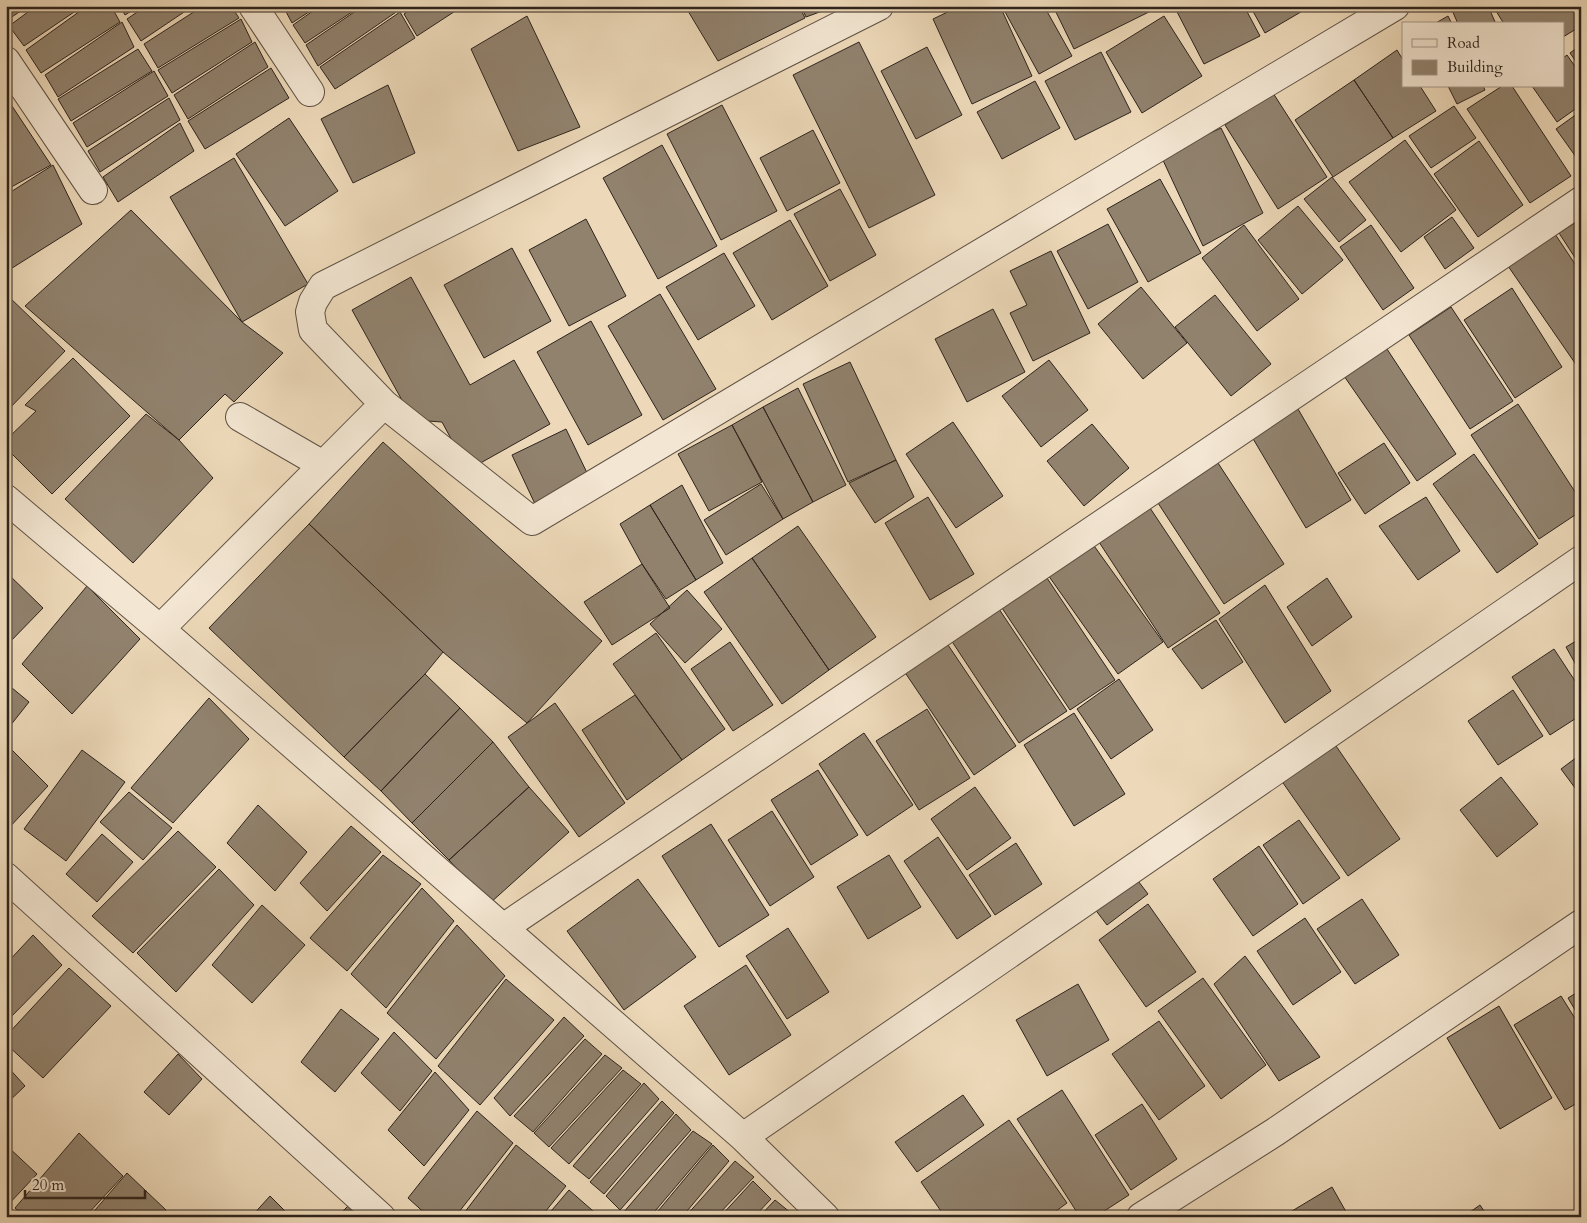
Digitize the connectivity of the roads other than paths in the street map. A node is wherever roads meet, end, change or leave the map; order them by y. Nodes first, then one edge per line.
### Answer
1 (253, 6) edge
2 (879, 6) edge
3 (1395, 6) edge
4 (6, 61) edge
5 (310, 92) dead end
6 (93, 190) dead end
7 (1581, 201) edge
8 (384, 404) junction
9 (240, 417) dead end
10 (323, 465) junction
11 (6, 499) edge
12 (1581, 560) edge
13 (160, 629) junction
14 (6, 877) edge
15 (1581, 924) edge
16 (503, 928) junction
17 (743, 1137) junction
18 (381, 1217) edge
19 (825, 1217) edge
20 (1141, 1217) edge

1 - 5 street
2 - 8 street
3 - 8 street
4 - 6 street
7 - 16 street
8 - 10 street
9 - 10 street
10 - 13 street
11 - 13 street
12 - 17 street
13 - 16 street
14 - 18 street
15 - 20 street
16 - 17 street
17 - 19 street

